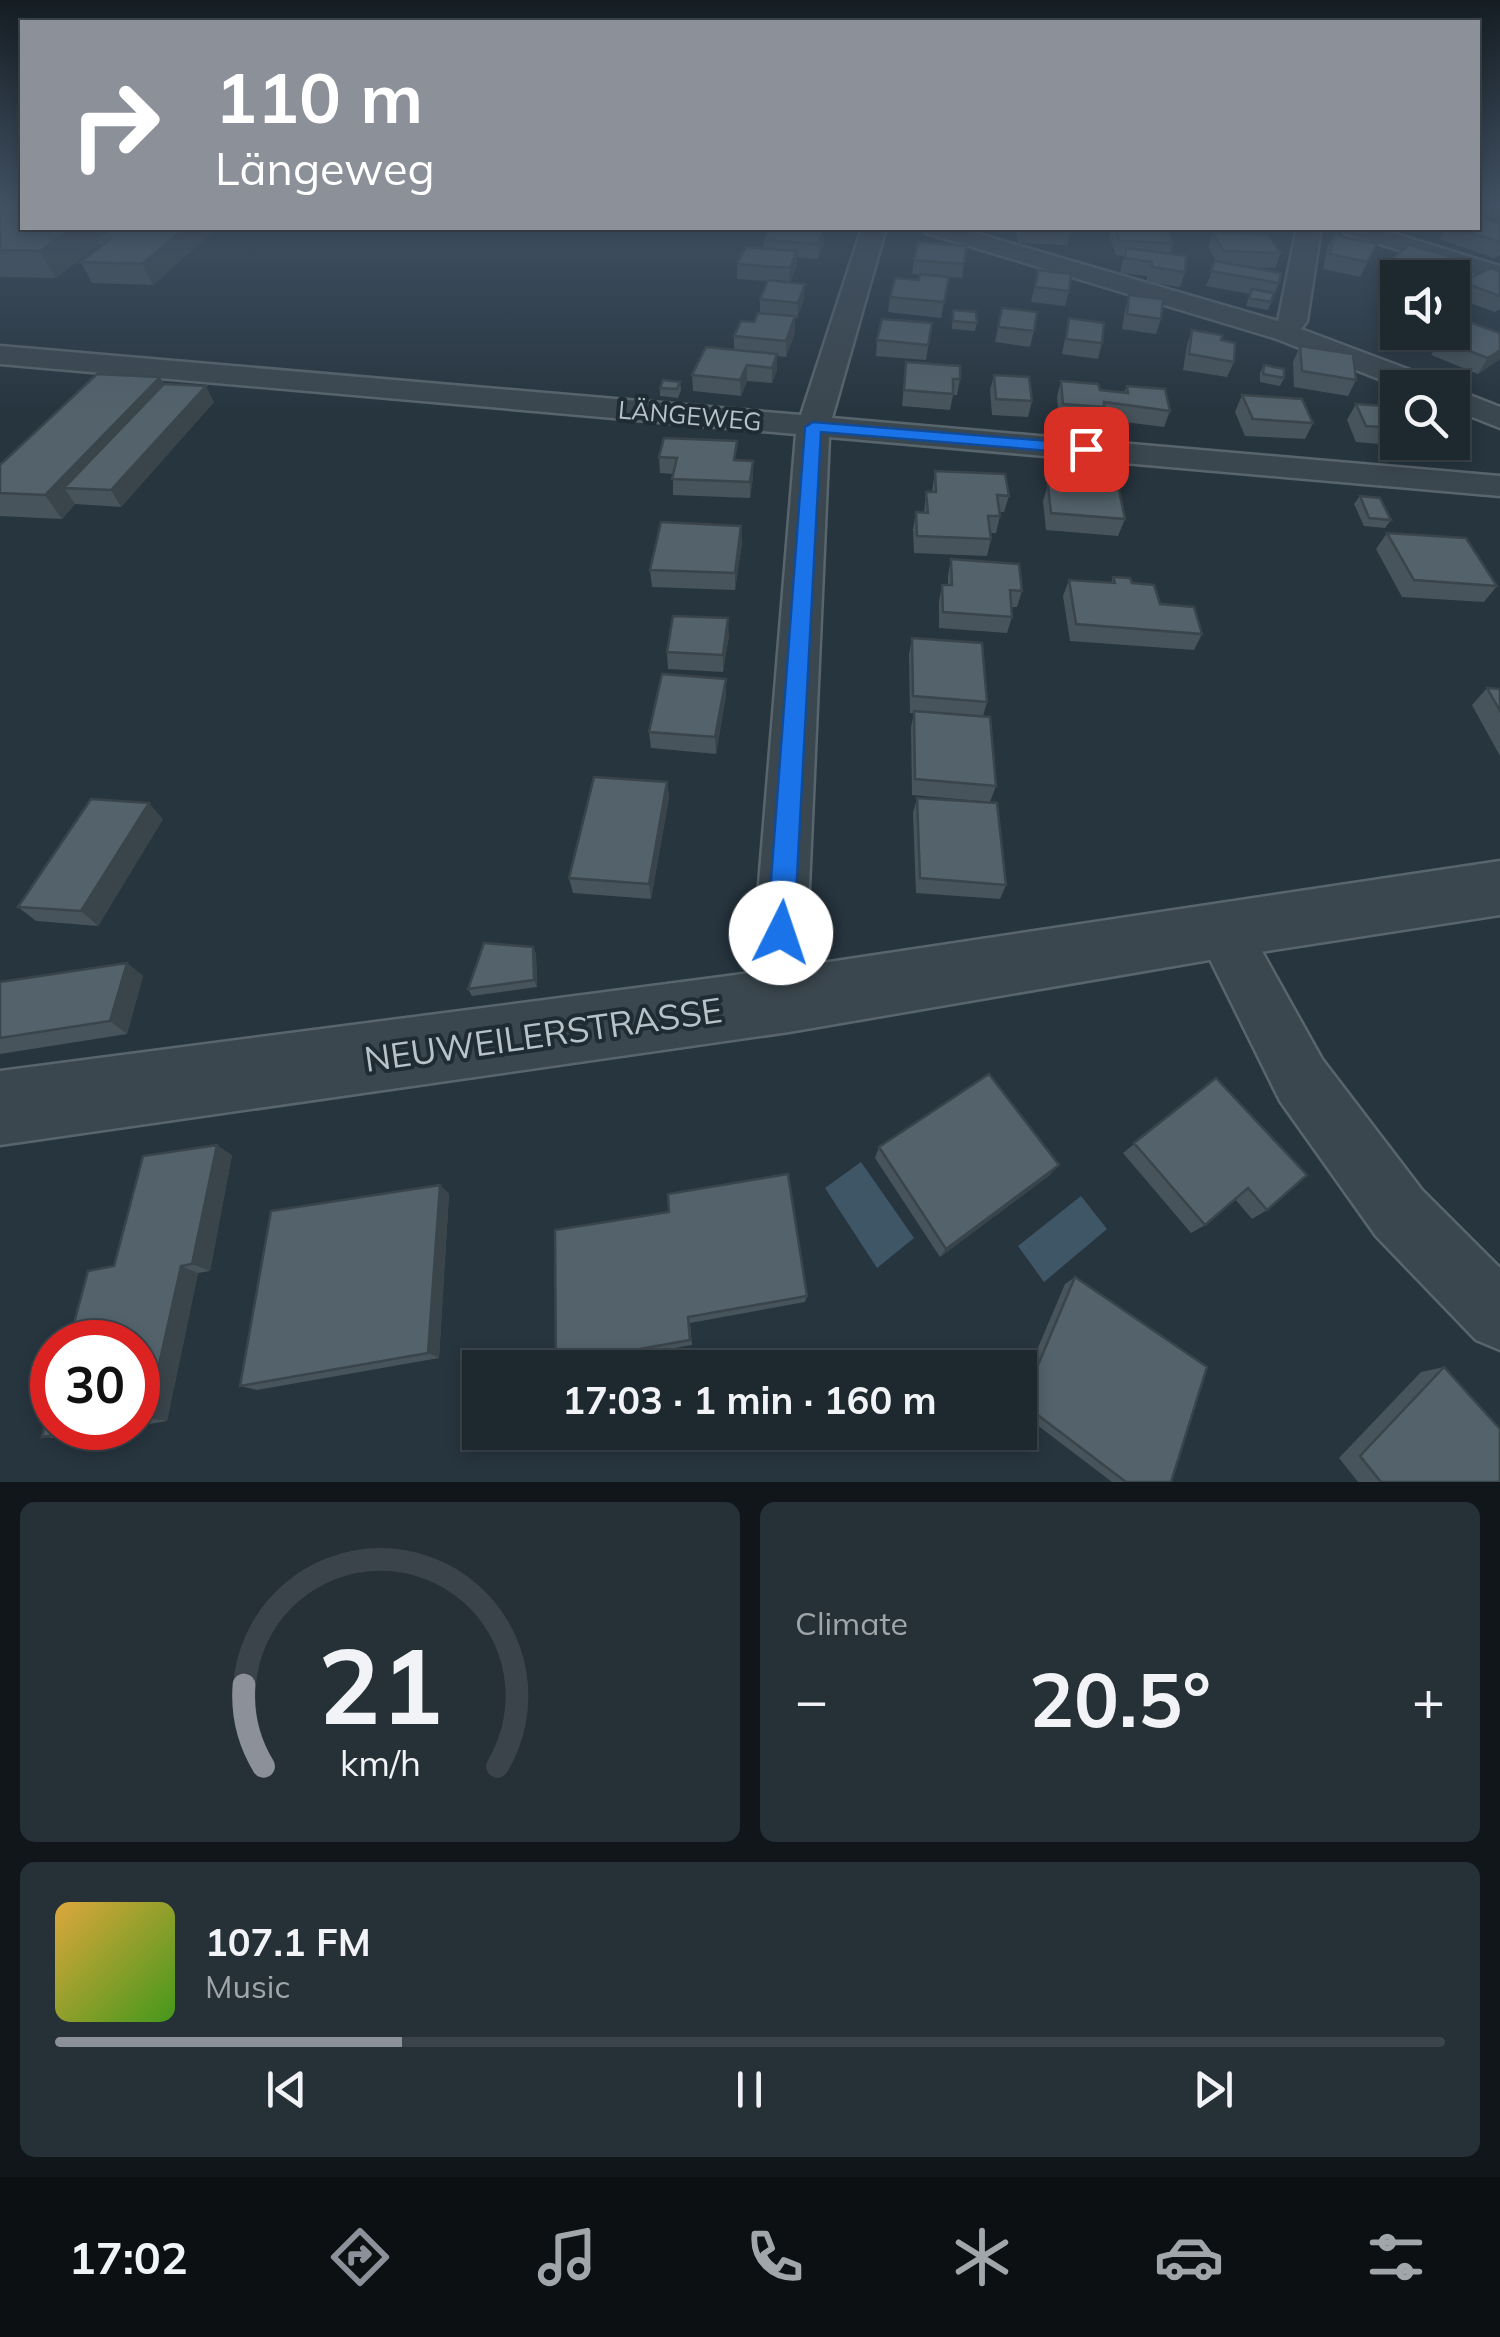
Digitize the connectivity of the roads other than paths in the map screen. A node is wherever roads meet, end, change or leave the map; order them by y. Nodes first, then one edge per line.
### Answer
1 (860, 274) edge
2 (1089, 274) edge
3 (1301, 274) edge
4 (1284, 332) junction
5 (0, 355) edge
6 (1384, 370) edge
7 (1470, 406) edge
8 (1500, 420) edge
9 (813, 427) junction
10 (1500, 486) edge
11 (1500, 888) edge
12 (1220, 929) junction
13 (789, 1000) junction
14 (0, 1108) edge
15 (1500, 1316) edge

1 - 9 street
2 - 4 street
3 - 4 street
4 - 6 street
5 - 9 street, LÄNGEWEG
7 - 8 street
9 - 10 street, LÄNGEWEG
9 - 13 street
11 - 12 street, NEUWEILERSTRASSE
12 - 13 street, NEUWEILERSTRASSE
12 - 15 street
13 - 14 street, NEUWEILERSTRASSE

